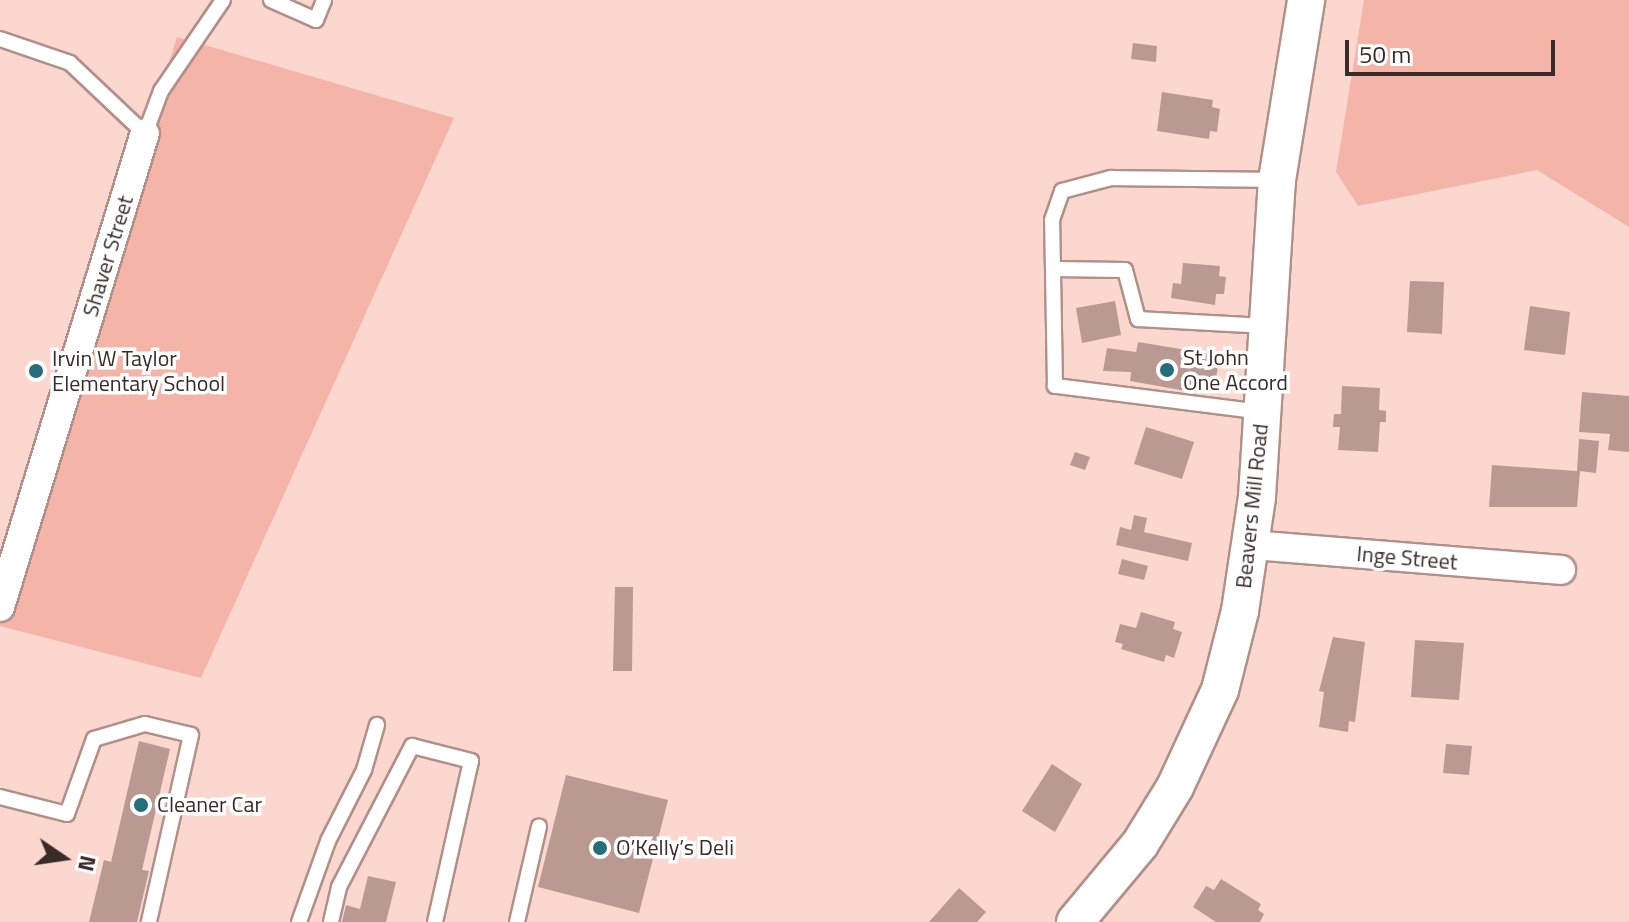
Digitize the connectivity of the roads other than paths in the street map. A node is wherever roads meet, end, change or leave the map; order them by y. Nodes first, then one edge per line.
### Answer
1 (223, 0) edge
2 (271, 0) edge
3 (324, 0) edge
4 (1306, 0) edge
5 (0, 39) edge
6 (145, 134) junction
7 (1277, 180) junction
8 (1053, 269) junction
9 (1267, 326) junction
10 (1262, 412) junction
11 (1252, 545) junction
12 (1561, 570) dead end
13 (0, 607) edge
14 (377, 725) dead end
15 (0, 797) edge
16 (539, 827) dead end
17 (149, 922) edge
18 (299, 922) edge
19 (331, 922) edge
20 (435, 922) edge
21 (517, 922) edge
22 (1075, 922) edge

1 - 6 lane
2 - 3 lane
4 - 7 street, Beavers Mill Road
5 - 6 lane
6 - 13 street, Shaver Street
7 - 8 lane
7 - 9 street, Beavers Mill Road
8 - 9 lane
8 - 10 lane
9 - 10 street, Beavers Mill Road
10 - 11 street, Beavers Mill Road
11 - 12 street, Inge Street
11 - 22 street, Beavers Mill Road
14 - 18 lane
15 - 17 lane
16 - 21 lane
19 - 20 lane

